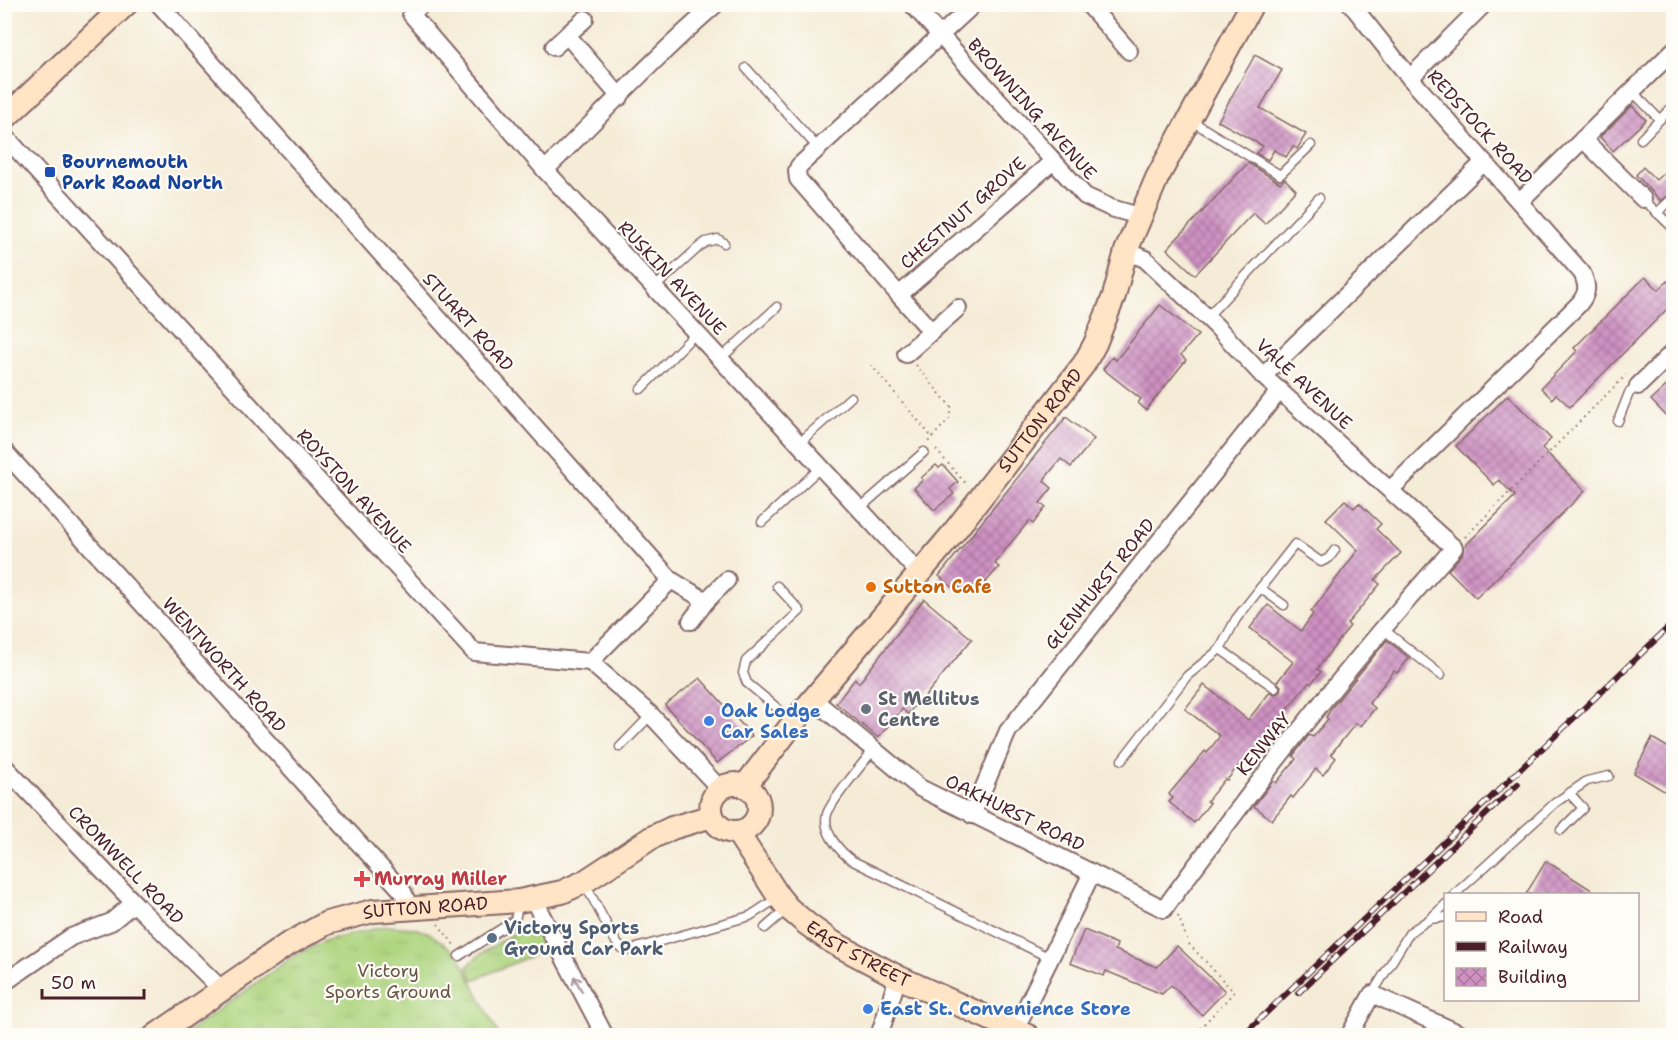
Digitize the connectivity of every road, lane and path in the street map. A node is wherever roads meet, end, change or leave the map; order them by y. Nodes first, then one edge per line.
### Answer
1 (126, 4) edge
2 (159, 4) edge
3 (716, 4) edge
4 (912, 4) edge
5 (975, 4) edge
6 (1088, 4) edge
7 (1252, 4) edge
8 (1351, 4) edge
9 (1484, 4) edge
10 (412, 8) edge
11 (585, 19) dead end
12 (567, 35) junction
13 (939, 36) junction
14 (554, 47) dead end
15 (1674, 50) edge
16 (1129, 51) dead end
17 (746, 68) dead end
18 (1410, 78) junction
19 (1632, 91) junction
20 (620, 97) junction
21 (1671, 108) dead end
22 (4, 119) edge
23 (1189, 119) junction
24 (1659, 119) junction
25 (4, 135) edge
26 (1583, 139) junction
27 (1641, 139) dead end
28 (1311, 145) dead end
29 (818, 148) junction
30 (1052, 162) junction
31 (1484, 162) junction
32 (545, 170) junction
33 (1674, 197) edge
34 (1319, 198) dead end
35 (1643, 199) joint
36 (1520, 201) junction
37 (1657, 213) junction
38 (1139, 216) junction
39 (1674, 229) edge
40 (724, 243) dead end
41 (1126, 251) junction
42 (654, 288) junction
43 (899, 295) junction
44 (777, 307) dead end
45 (958, 308) dead end
46 (1207, 318) junction
47 (931, 331) junction
48 (1674, 331) edge
49 (696, 333) junction
50 (1670, 345) edge
51 (906, 354) joint
52 (720, 359) junction
53 (871, 365) dead end
54 (1263, 376) junction
55 (1633, 380) junction
56 (641, 389) dead end
57 (1280, 390) junction
58 (851, 397) dead end
59 (1618, 421) dead end
60 (931, 436) junction
61 (798, 444) junction
62 (4, 451) edge
63 (924, 452) dead end
64 (820, 468) junction
65 (1390, 490) junction
66 (980, 500) junction
67 (859, 509) junction
68 (762, 522) dead end
69 (1454, 548) junction
70 (1335, 550) dead end
71 (920, 574) junction
72 (671, 580) junction
73 (728, 580) dead end
74 (777, 585) dead end
75 (1260, 588) junction
76 (706, 601) junction
77 (1284, 605) dead end
78 (691, 621) dead end
79 (1383, 628) junction
80 (1220, 649) junction
81 (590, 662) junction
82 (1441, 675) dead end
83 (1275, 688) dead end
84 (814, 699) junction
85 (651, 715) junction
86 (794, 722) junction
87 (621, 747) dead end
88 (873, 750) junction
89 (1122, 760) dead end
90 (4, 766) edge
91 (1608, 776) dead end
92 (745, 786) junction
93 (720, 789) junction
94 (1569, 793) junction
95 (972, 815) junction
96 (712, 816) junction
97 (757, 818) junction
98 (1561, 830) dead end
99 (737, 832) junction
100 (1092, 873) junction
101 (584, 882) junction
102 (1456, 893) edge
103 (779, 895) junction
104 (526, 900) junction
105 (134, 903) junction
106 (1444, 906) edge
107 (418, 907) junction
108 (1164, 909) junction
109 (1444, 917) edge
110 (1430, 919) junction
111 (765, 928) dead end
112 (460, 956) joint
113 (1050, 958) junction
114 (898, 977) junction
115 (8, 980) dead end
116 (222, 990) junction
117 (1372, 994) junction
118 (1021, 1033) edge
119 (155, 1035) edge
120 (605, 1035) edge
121 (879, 1035) edge
122 (1193, 1035) edge
123 (1349, 1035) edge
124 (1465, 1035) edge

1 - 22 main road
2 - 72 street, STUART ROAD
3 - 20 street
4 - 13 street, BROWNING AVENUE
5 - 13 street, CHESTNUT GROVE
6 - 16 street
7 - 23 main road, SUTTON ROAD
8 - 18 street, REDSTOCK ROAD
9 - 18 street
10 - 32 street, RUSKIN AVENUE
11 - 12 street
12 - 14 street
12 - 20 street
13 - 29 street, CHESTNUT GROVE
13 - 30 street, BROWNING AVENUE
15 - 19 street
17 - 29 lane
18 - 31 street, REDSTOCK ROAD
19 - 24 lane
19 - 26 street
20 - 32 street
21 - 24 lane
23 - 28 lane
23 - 38 main road, SUTTON ROAD
24 - 27 lane
25 - 81 street, ROYSTON AVENUE
26 - 35 street
26 - 36 street
29 - 43 street, CHESTNUT GROVE
30 - 38 street, BROWNING AVENUE
30 - 43 street, CHESTNUT GROVE
31 - 36 street, REDSTOCK ROAD
31 - 54 street
32 - 42 street, RUSKIN AVENUE
33 - 37 lane
34 - 46 lane
35 - 37 lane
36 - 65 street, REDSTOCK ROAD
37 - 39 lane
38 - 41 main road, SUTTON ROAD
40 - 42 lane
41 - 46 street, VALE AVENUE
41 - 66 main road, SUTTON ROAD
42 - 49 street, RUSKIN AVENUE
43 - 47 street
44 - 52 lane
45 - 47 street
46 - 54 street, VALE AVENUE
47 - 51 street
48 - 50 path
49 - 52 street, RUSKIN AVENUE
49 - 56 lane
50 - 55 street
51 - 60 path
52 - 61 street, RUSKIN AVENUE
53 - 60 path
54 - 57 street, VALE AVENUE
55 - 59 lane
55 - 69 path
57 - 65 street, VALE AVENUE
57 - 95 street, GLENHURST ROAD
58 - 61 lane
60 - 66 path
61 - 64 street, RUSKIN AVENUE
62 - 107 street, WENTWORTH ROAD
63 - 67 lane
64 - 67 street, RUSKIN AVENUE
64 - 68 lane
65 - 69 street, VALE AVENUE
66 - 71 main road, SUTTON ROAD
67 - 71 street, RUSKIN AVENUE
69 - 79 street, KENWAY
70 - 75 lane
71 - 84 main road, SUTTON ROAD
72 - 76 street, STUART ROAD
72 - 81 street
73 - 76 street
74 - 86 lane
75 - 77 lane
75 - 80 lane
76 - 78 street
79 - 82 lane
79 - 108 street, KENWAY
80 - 83 lane
80 - 89 lane
81 - 85 street
84 - 86 main road, SUTTON ROAD
84 - 88 street, OAKHURST ROAD
85 - 87 lane
85 - 93 street
86 - 92 main road, SUTTON ROAD
88 - 95 street, OAKHURST ROAD
88 - 113 lane
90 - 105 street, CROMWELL ROAD
91 - 94 lane
92 - 93 main road
92 - 97 main road
93 - 96 main road
94 - 98 lane
94 - 102 lane
95 - 100 street, OAKHURST ROAD
96 - 99 main road
96 - 101 main road, SUTTON ROAD
97 - 99 main road
97 - 103 main road
99 - 103 main road, EAST STREET
100 - 108 street
100 - 113 street, OAKHURST ROAD
101 - 103 lane
101 - 104 main road, SUTTON ROAD
103 - 111 lane
103 - 114 main road, EAST STREET
104 - 107 main road, SUTTON ROAD
104 - 112 lane
120 -> 104 street
105 - 115 street
105 - 116 street, CROMWELL ROAD
106 - 110 lane
107 - 112 path
107 - 116 main road, SUTTON ROAD
108 - 122 path
109 - 110 lane
110 - 117 lane
113 - 118 street, OAKHURST ROAD
114 - 118 main road, EAST STREET
114 - 121 street
116 - 119 main road, SUTTON ROAD
117 - 123 street
117 - 124 street

